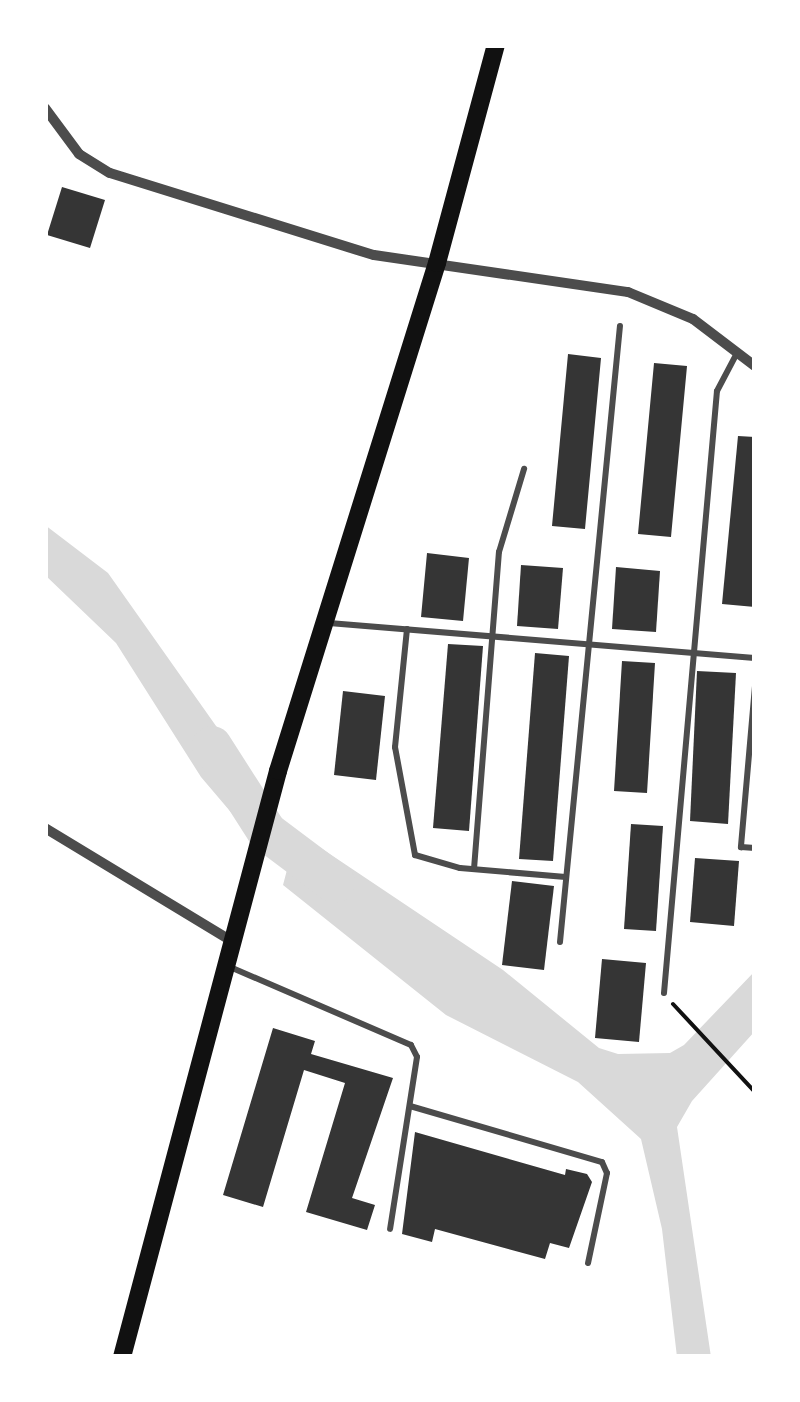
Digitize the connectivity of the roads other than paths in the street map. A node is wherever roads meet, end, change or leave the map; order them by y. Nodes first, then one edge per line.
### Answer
1 (496, 45) edge
2 (45, 108) edge
3 (436, 263) junction
4 (620, 326) dead end
5 (738, 353) junction
6 (755, 366) edge
7 (524, 470) dead end
8 (324, 622) junction
9 (407, 629) junction
10 (493, 636) junction
11 (587, 643) junction
12 (694, 651) junction
13 (755, 658) edge
14 (755, 686) edge
15 (45, 828) edge
16 (755, 848) edge
17 (474, 870) junction
18 (566, 877) junction
19 (560, 942) dead end
20 (236, 944) junction
21 (230, 967) junction
22 (664, 994) road end
23 (410, 1106) junction
24 (390, 1230) dead end
25 (588, 1263) dead end
26 (122, 1357) edge

1 - 3 main road
2 - 3 street
3 - 5 street
3 - 8 main road
4 - 11 lane
5 - 6 street
5 - 12 lane
7 - 10 lane
8 - 9 lane
8 - 20 main road
9 - 10 lane
9 - 17 lane
10 - 11 lane
10 - 17 lane
11 - 12 lane
11 - 18 lane
12 - 13 lane
12 - 22 lane
14 - 16 lane
15 - 20 street
17 - 18 lane
18 - 19 lane
20 - 21 main road
21 - 23 lane
21 - 26 main road
23 - 24 lane
23 - 25 lane

